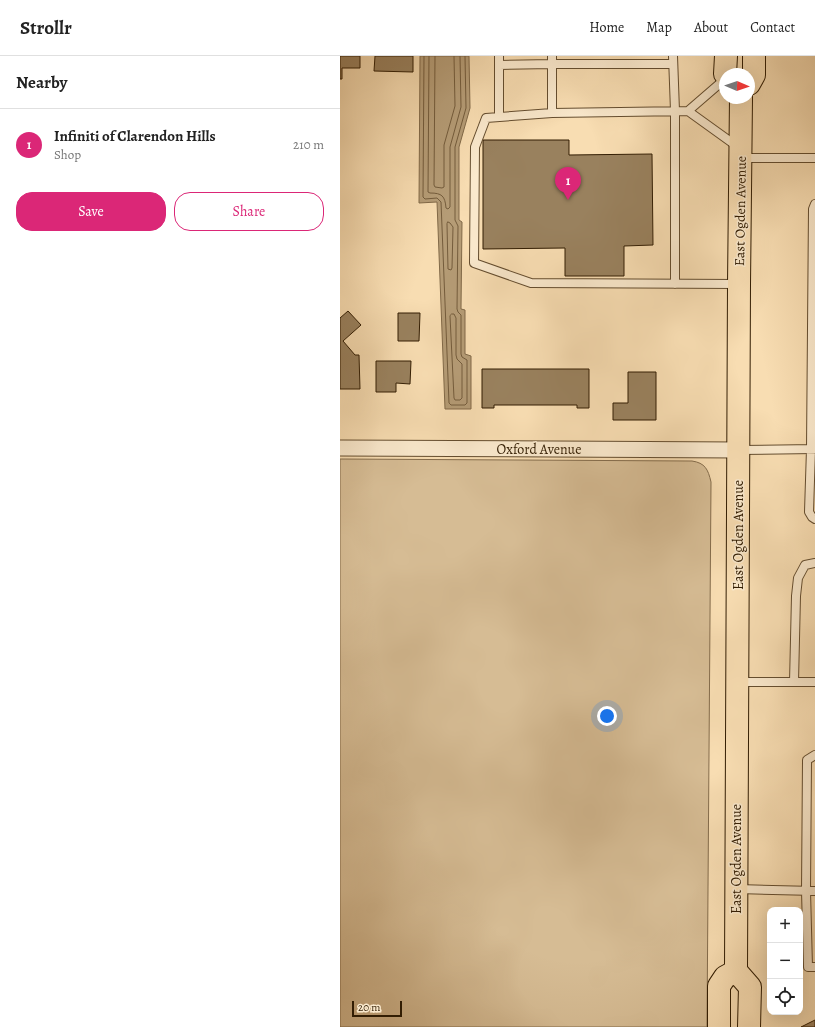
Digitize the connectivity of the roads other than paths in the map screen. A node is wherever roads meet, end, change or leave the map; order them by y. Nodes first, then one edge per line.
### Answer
1 (499, 56) edge
2 (726, 56) edge
3 (754, 56) edge
4 (552, 60) edge
5 (673, 60) edge
6 (499, 65) junction
7 (725, 68) edge
8 (754, 68) edge
9 (719, 85) edge
10 (741, 104) edge
11 (675, 111) junction
12 (688, 111) junction
13 (552, 113) junction
14 (498, 117) junction
15 (740, 153) junction
16 (815, 158) edge
17 (815, 204) edge
18 (675, 284) junction
19 (739, 284) junction
20 (340, 448) edge
21 (813, 449) edge
22 (738, 450) junction
23 (815, 518) edge
24 (815, 563) edge
25 (738, 682) junction
26 (794, 682) junction
27 (815, 682) edge
28 (815, 755) edge
29 (736, 889) junction
30 (811, 891) edge
31 (815, 967) edge
32 (736, 972) junction
33 (719, 1027) edge
34 (749, 1027) edge

1 - 6 lane
2 - 7 main road
3 - 8 main road
4 - 5 lane
4 - 6 lane
4 - 13 lane
5 - 11 lane
6 - 14 lane
9 - 12 lane
10 - 15 main road, East Ogden Avenue
11 - 12 lane
11 - 13 lane
11 - 18 lane
12 - 15 lane
13 - 14 lane
14 - 18 lane
15 - 16 lane
15 - 19 main road, East Ogden Avenue
17 - 21 lane
18 - 19 lane
19 - 22 main road, East Ogden Avenue
20 - 22 street, Oxford Avenue
21 - 22 lane
21 - 23 lane
22 - 25 main road, East Ogden Avenue
24 - 26 lane
25 - 26 lane
25 - 29 main road, East Ogden Avenue
26 - 27 lane
28 - 30 lane
29 - 30 lane
29 - 32 main road, East Ogden Avenue
30 - 31 lane
32 - 33 main road
32 - 34 main road

